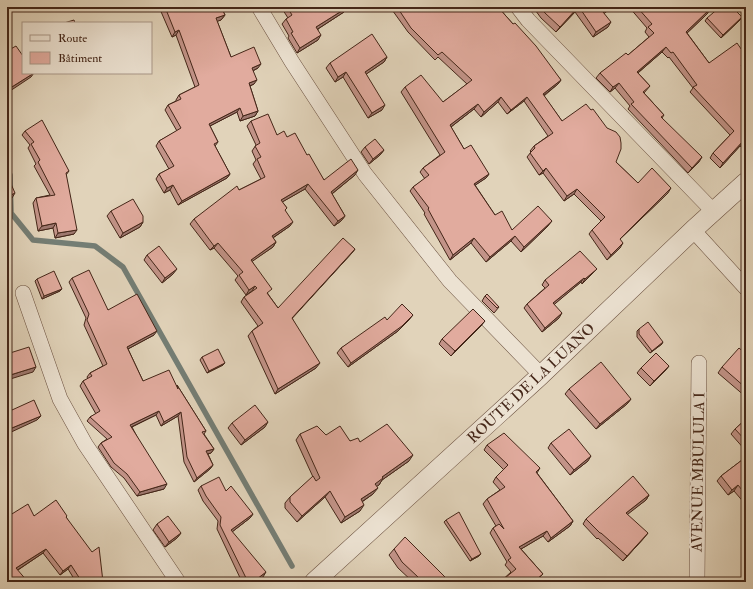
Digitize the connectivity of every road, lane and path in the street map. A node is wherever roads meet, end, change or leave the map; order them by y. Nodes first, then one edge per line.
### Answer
1 (259, 7) edge
2 (518, 7) edge
3 (746, 182) edge
4 (714, 212) junction
5 (693, 230) junction
6 (746, 288) edge
7 (23, 293) dead end
8 (699, 362) dead end
9 (541, 375) junction
10 (178, 582) edge
11 (314, 582) edge
12 (697, 582) edge

1 - 9 street
2 - 4 street
3 - 4 street, ROUTE DE LA LUANO
4 - 5 street, ROUTE DE LA LUANO
5 - 6 street
5 - 9 street, ROUTE DE LA LUANO
7 - 10 street
8 - 12 street, AVENUE MBULULA I
9 - 11 street, ROUTE DE LA LUANO

